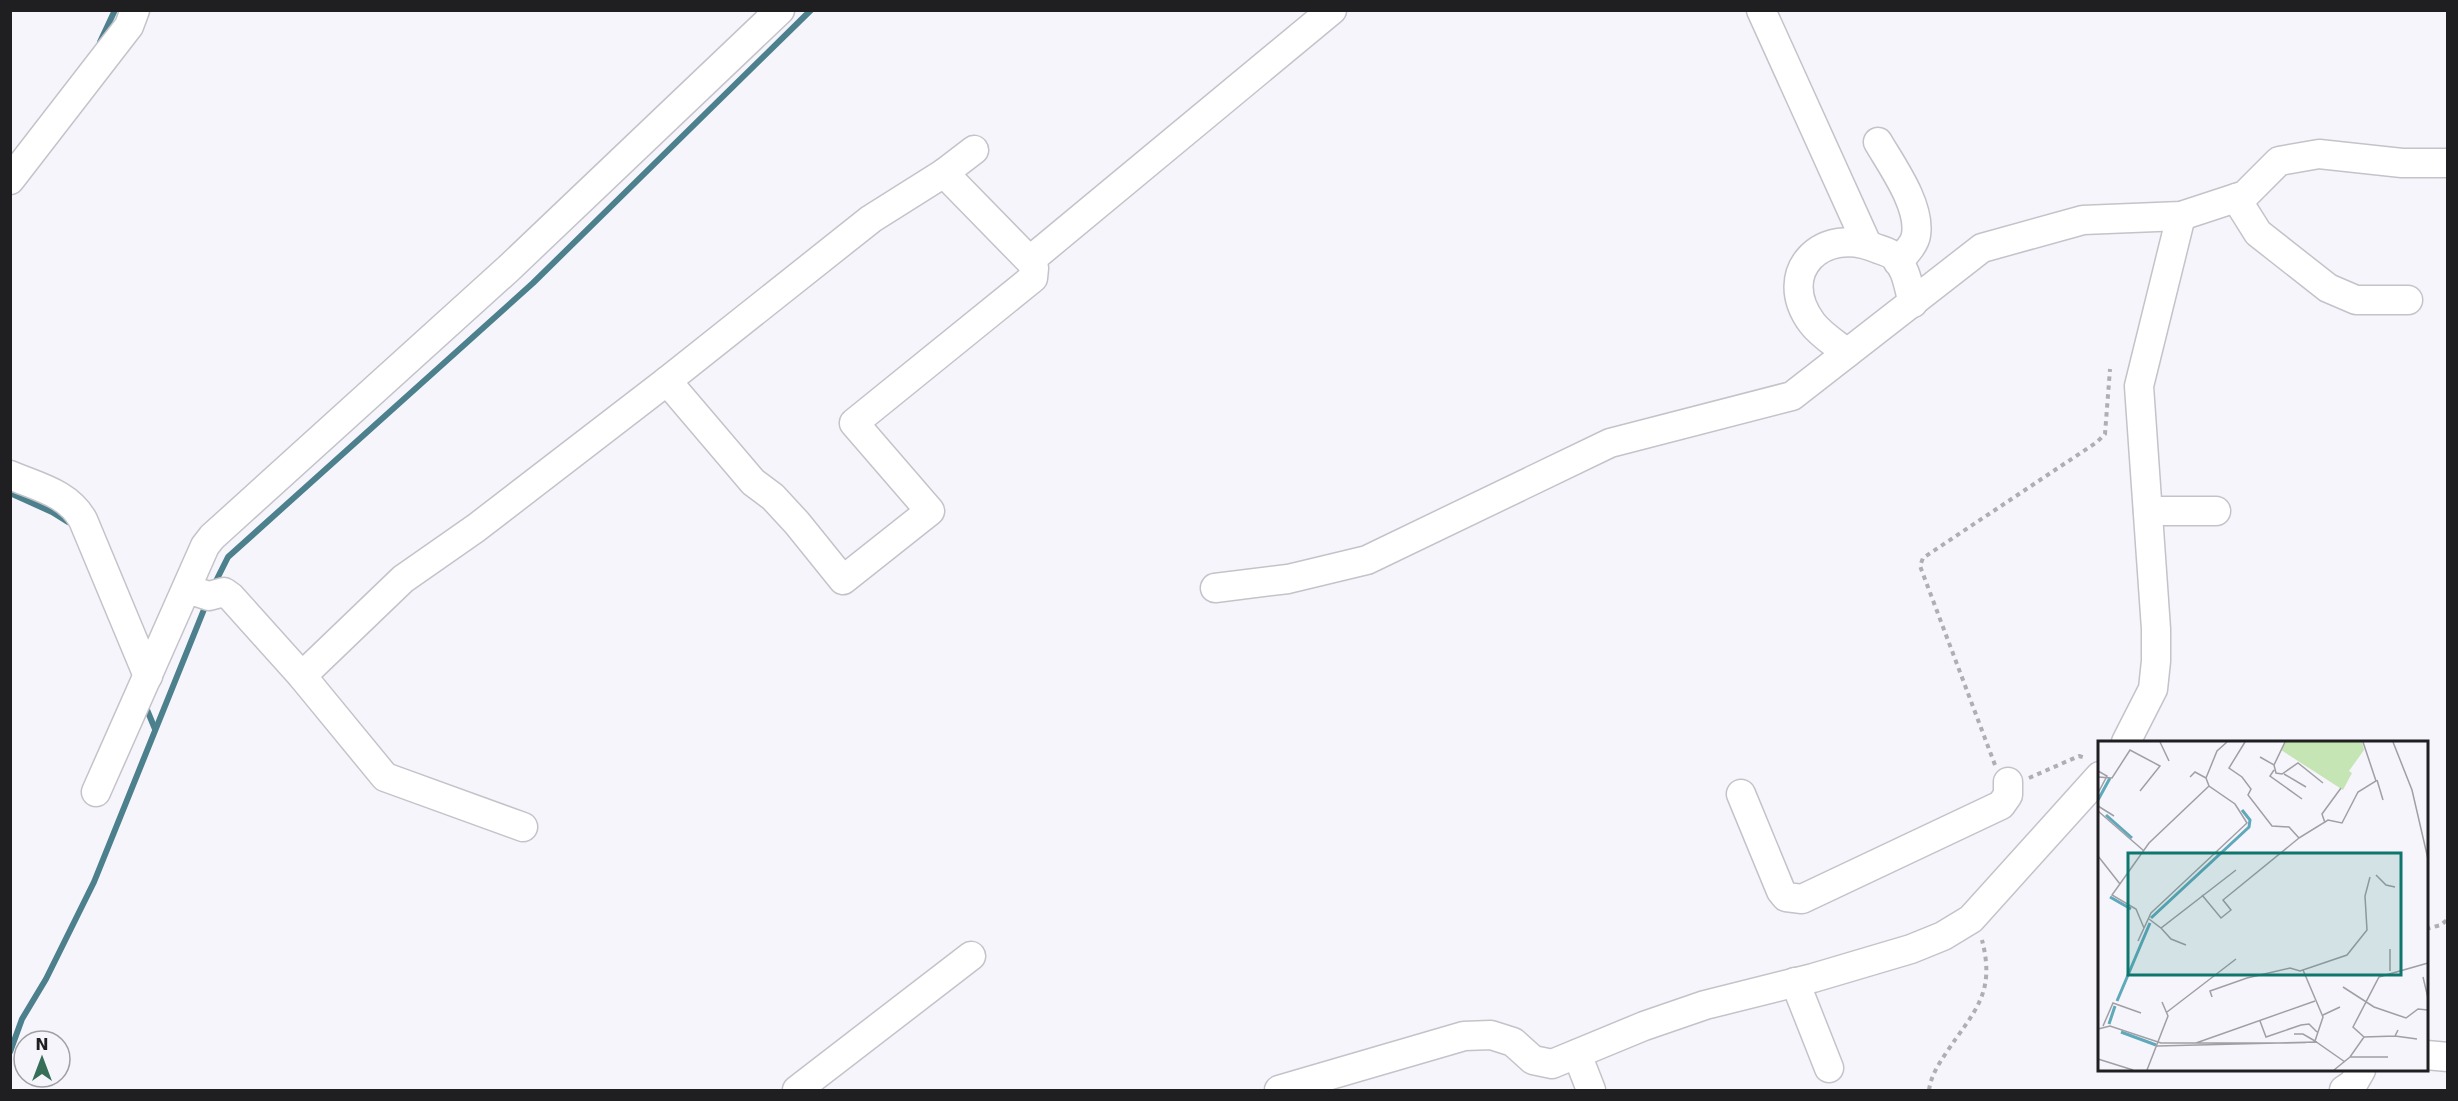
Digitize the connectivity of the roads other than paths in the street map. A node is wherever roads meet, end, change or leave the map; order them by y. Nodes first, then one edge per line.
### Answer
1 (135, 10) edge
2 (780, 10) edge
3 (1332, 10) edge
4 (1761, 10) edge
5 (1878, 142) dead end
6 (974, 150) dead end
7 (2448, 163) edge
8 (944, 172) junction
9 (10, 180) edge
10 (2236, 198) junction
11 (2181, 216) junction
12 (1867, 244) junction
13 (1031, 262) junction
14 (1898, 262) junction
15 (2408, 300) dead end
16 (1913, 303) junction
17 (1847, 353) junction
18 (667, 381) junction
19 (10, 475) edge
20 (2216, 511) dead end
21 (2148, 512) junction
22 (1215, 588) dead end
23 (194, 591) junction
24 (148, 676) junction
25 (302, 676) junction
26 (2127, 741) edge
27 (2094, 768) edge
28 (2008, 782) road end
29 (96, 792) dead end
30 (1741, 794) dead end
31 (523, 827) dead end
32 (971, 956) dead end
33 (1795, 982) junction
34 (1577, 1054) junction
35 (2428, 1055) edge
36 (2448, 1057) edge
37 (1829, 1068) dead end
38 (2360, 1071) edge
39 (797, 1090) edge
40 (1279, 1090) edge
41 (1591, 1090) edge
42 (2344, 1090) edge

1 - 9 street
2 - 23 street
3 - 13 street
4 - 12 street
5 - 14 street
6 - 8 street
7 - 10 street
8 - 13 street
8 - 18 street
10 - 11 street
10 - 15 street
11 - 16 street
11 - 21 street
12 - 14 street
12 - 17 street
13 - 18 street
14 - 16 street
16 - 17 street
17 - 22 street
18 - 25 street
19 - 24 street
20 - 21 street
21 - 26 street
23 - 24 street
23 - 25 street
24 - 29 street
25 - 31 street
27 - 33 street
28 - 30 street
32 - 39 street
33 - 34 street
33 - 37 street
34 - 40 street
34 - 41 street
35 - 36 street
38 - 42 street

